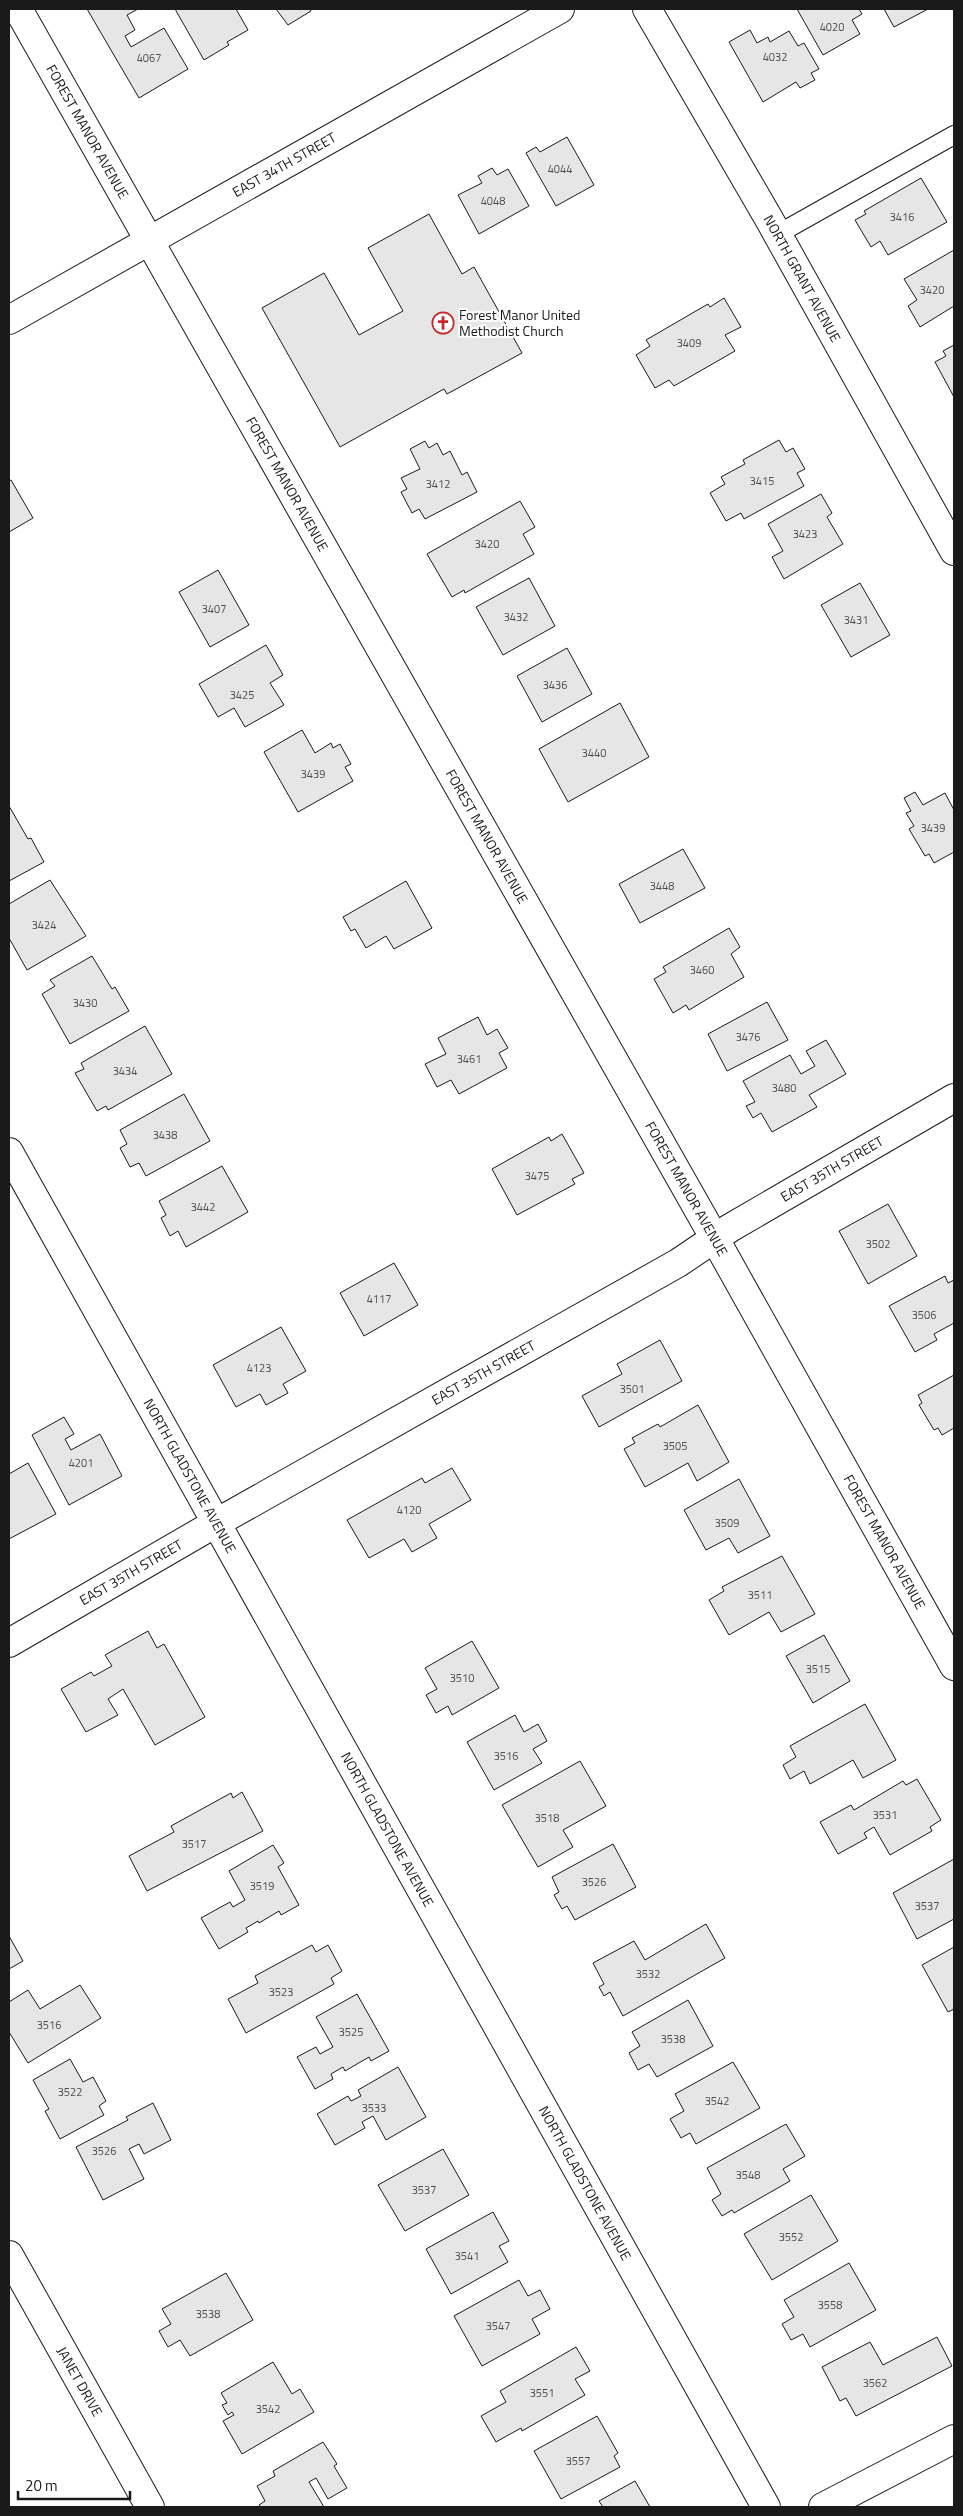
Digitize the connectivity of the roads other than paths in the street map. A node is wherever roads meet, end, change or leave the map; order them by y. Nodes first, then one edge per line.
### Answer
1 (18, 9) edge
2 (560, 9) edge
3 (647, 9) edge
4 (954, 135) edge
5 (778, 234) junction
6 (148, 240) junction
7 (9, 320) edge
8 (954, 551) edge
9 (954, 1098) edge
10 (9, 1152) edge
11 (716, 1239) junction
12 (216, 1523) junction
13 (9, 1643) edge
14 (954, 1666) edge
15 (9, 2255) edge
16 (954, 2439) edge
17 (150, 2507) edge
18 (766, 2507) edge
19 (824, 2507) edge

1 - 6 street, FOREST MANOR AVENUE
2 - 6 street, EAST 34TH STREET
3 - 5 street, NORTH GRANT AVENUE
4 - 5 lane
5 - 8 street, NORTH GRANT AVENUE
6 - 7 street, EAST 34TH STREET
6 - 11 street, FOREST MANOR AVENUE
9 - 11 street, EAST 35TH STREET
10 - 12 street, NORTH GLADSTONE AVENUE
11 - 12 street, EAST 35TH STREET
11 - 14 street, FOREST MANOR AVENUE
12 - 13 street, EAST 35TH STREET
12 - 18 street, NORTH GLADSTONE AVENUE
15 - 17 street, JANET DRIVE
16 - 19 street

